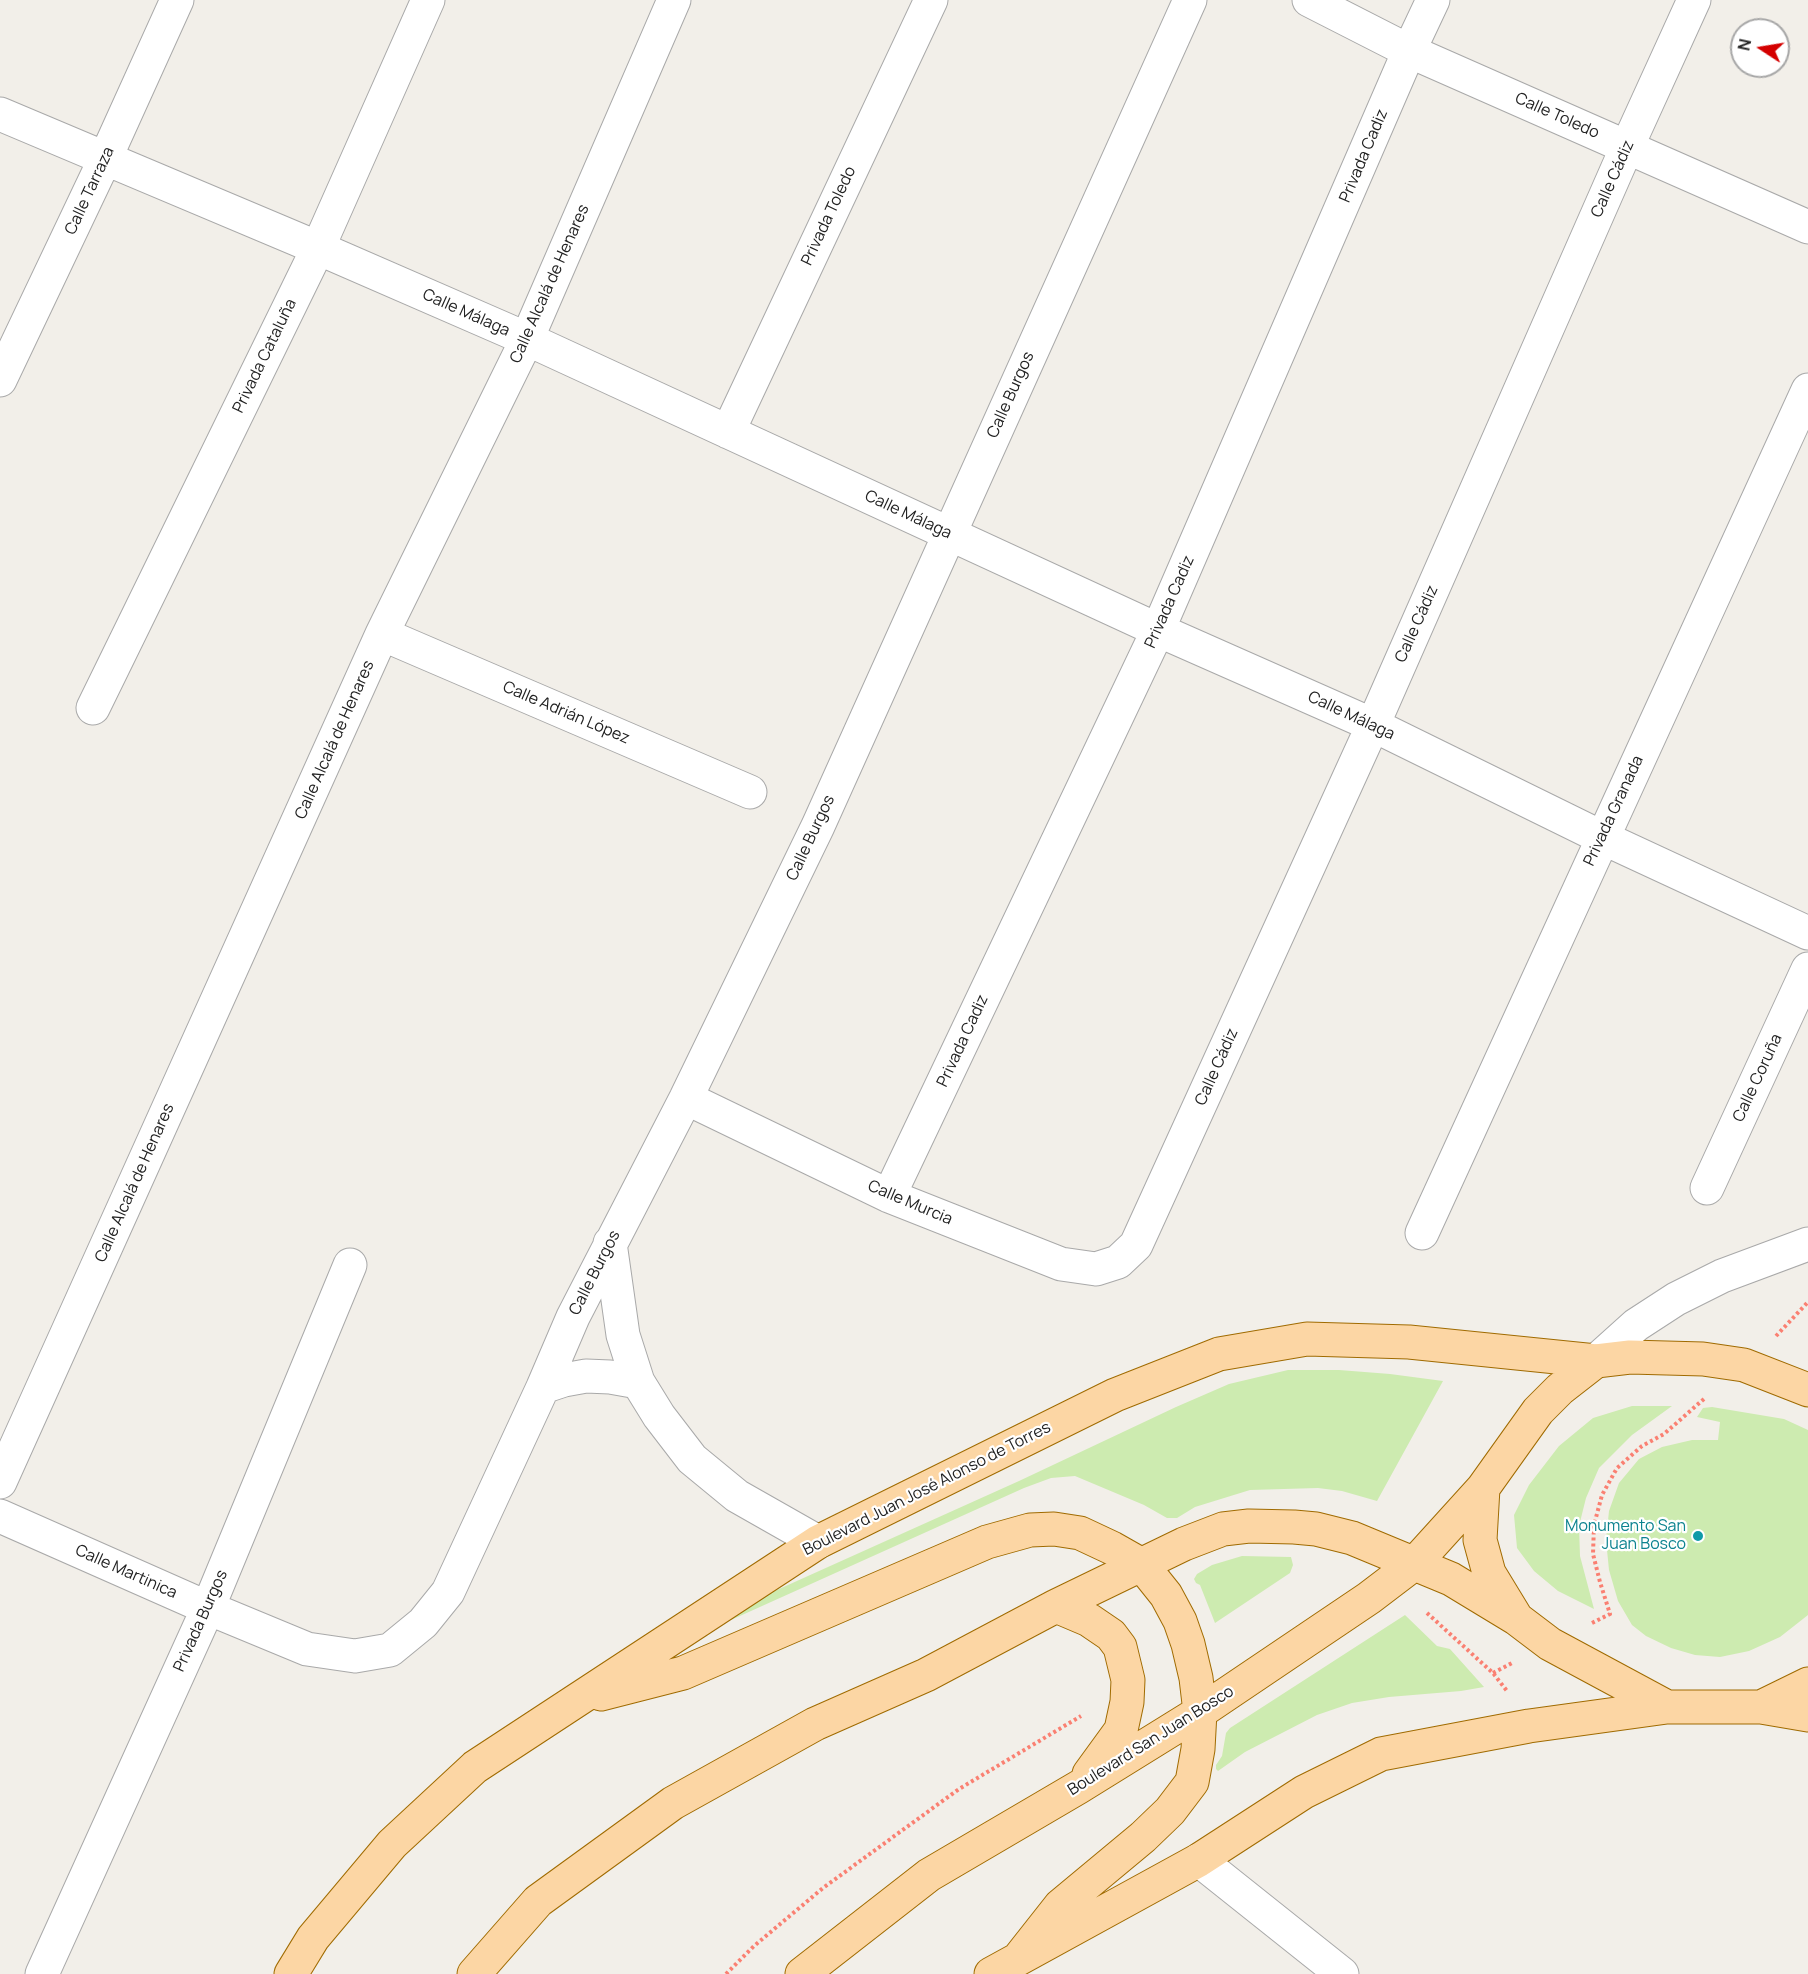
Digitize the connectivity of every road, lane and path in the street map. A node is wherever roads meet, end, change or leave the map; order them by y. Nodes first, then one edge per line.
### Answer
1 (177, 0) edge
2 (429, 0) edge
3 (674, 0) edge
4 (931, 0) edge
5 (1190, 0) edge
6 (1309, 0) edge
7 (1433, 0) edge
8 (1694, 0) edge
9 (1409, 51) junction
10 (0, 114) edge
11 (1627, 147) junction
12 (105, 159) junction
13 (1808, 227) edge
14 (318, 249) junction
15 (527, 339) junction
16 (0, 380) edge
17 (1808, 390) edge
18 (728, 432) junction
19 (948, 533) junction
20 (1158, 630) junction
21 (382, 634) junction
22 (93, 708) dead end
23 (1373, 725) junction
24 (750, 792) dead end
25 (1601, 837) junction
26 (1808, 933) edge
27 (1808, 969) edge
28 (686, 1098) junction
29 (1707, 1188) dead end
30 (889, 1196) junction
31 (1422, 1233) dead end
32 (610, 1243) junction
33 (1808, 1244) edge
34 (1136, 1245) joint
35 (350, 1265) dead end
36 (1808, 1302) edge
37 (1784, 1328) dead end
38 (1596, 1361) junction
39 (638, 1382) junction
40 (543, 1387) junction
41 (1808, 1390) edge
42 (1688, 1411) dead end
43 (0, 1482) edge
44 (1483, 1488) junction
45 (0, 1516) edge
46 (818, 1542) junction
47 (1415, 1563) junction
48 (1142, 1565) junction
49 (1056, 1606) junction
50 (208, 1608) junction
51 (1426, 1612) dead end
52 (1610, 1614) dead end
53 (1517, 1619) junction
54 (390, 1650) joint
55 (1808, 1684) edge
56 (1514, 1699) dead end
57 (577, 1700) junction
58 (1667, 1707) junction
59 (1761, 1707) junction
60 (1200, 1712) junction
61 (1082, 1715) dead end
62 (1808, 1715) edge
63 (1079, 1787) junction
64 (1199, 1860) junction
65 (1019, 1958) junction
66 (42, 1974) edge
67 (291, 1974) edge
68 (474, 1974) edge
69 (726, 1974) edge
70 (802, 1974) edge
71 (991, 1974) edge
72 (1342, 1974) edge

1 - 12 street, Calle Tarraza
2 - 14 street, Privada Cataluña
3 - 15 street, Calle Alcalá de Henares
4 - 18 street, Privada Toledo
5 - 19 street, Calle Burgos
6 - 9 street, Calle Toledo
7 - 9 street, Privada Cadiz
8 - 11 street, Calle Cádiz
9 - 11 street, Calle Toledo
9 - 20 street, Privada Cadiz
10 - 12 street, Calle Málaga
11 - 13 street, Calle Toledo
11 - 23 street, Calle Cádiz
12 - 14 street, Calle Málaga
12 - 16 street, Calle Tarraza
14 - 15 street, Calle Málaga
14 - 22 street, Privada Cataluña
15 - 18 street, Calle Málaga
15 - 21 street, Calle Alcalá de Henares
17 - 25 street, Privada Granada
18 - 19 street, Calle Málaga
19 - 20 street, Calle Málaga
19 - 28 street, Calle Burgos
20 - 23 street, Calle Málaga
20 - 30 street, Privada Cadiz
21 - 24 street, Calle Adrián López
21 - 43 street, Calle Alcalá de Henares
23 - 25 street, Calle Málaga
23 - 34 street, Calle Cádiz
25 - 26 street, Calle Málaga
25 - 31 street, Privada Granada
27 - 29 street, Calle Coruña
28 - 30 street, Calle Murcia
28 - 32 street, Calle Burgos
30 - 34 street, Calle Murcia
32 - 39 street
32 - 40 street, Calle Burgos
33 - 38 street
35 - 50 street, Privada Burgos
36 - 37 path
38 - 41 main road, Boulevard Juan José Alonso de Torres
38 - 44 main road, Boulevard San Juan Bosco
38 - 46 main road, Boulevard Juan José Alonso de Torres
39 - 40 street
39 - 46 street
40 - 54 street, Calle Burgos
42 - 52 path
44 - 47 main road, Boulevard San Juan Bosco
44 - 53 main road
45 - 50 street, Calle Martinica
46 - 57 main road, Boulevard Juan José Alonso de Torres
47 - 48 main road
47 - 53 main road
47 - 60 main road, Boulevard San Juan Bosco
48 - 49 main road
48 - 57 main road
48 - 60 main road
49 - 63 main road
49 - 68 main road
50 - 54 street, Calle Martinica
50 - 66 street, Privada Burgos
51 - 56 path
53 - 58 main road
55 - 59 main road
57 - 67 main road, Boulevard Juan José Alonso de Torres
58 - 59 main road
58 - 64 main road
59 - 62 main road
60 - 63 main road, Boulevard San Juan Bosco
60 - 65 main road
61 - 69 path
63 - 70 main road, Boulevard San Juan Bosco
64 - 65 main road
64 - 72 street
65 - 71 main road

